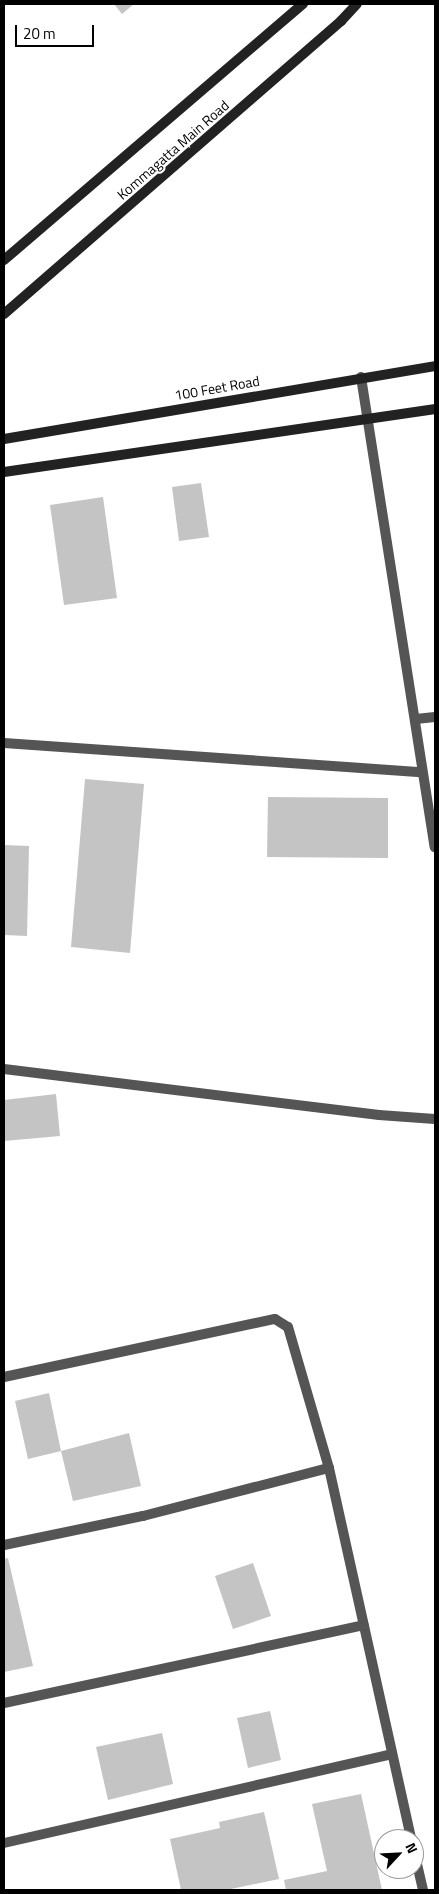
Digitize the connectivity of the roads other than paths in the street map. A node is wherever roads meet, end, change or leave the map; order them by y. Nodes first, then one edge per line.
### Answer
1 (303, 4) edge
2 (357, 4) edge
3 (4, 260) edge
4 (4, 314) edge
5 (435, 366) edge
6 (361, 377) junction
7 (435, 409) edge
8 (369, 419) junction
9 (4, 440) edge
10 (4, 472) edge
11 (435, 717) edge
12 (416, 719) junction
13 (4, 743) edge
14 (421, 772) junction
15 (435, 847) edge
16 (4, 1069) edge
17 (435, 1119) edge
18 (4, 1377) edge
19 (328, 1468) junction
20 (4, 1545) edge
21 (364, 1625) junction
22 (4, 1703) edge
23 (392, 1754) junction
24 (409, 1829) edge
25 (4, 1844) edge

1 - 3 main road, Kommagatta Main Road
2 - 4 main road, Kommagatta Main Road
5 - 6 main road, 100 Feet Road
6 - 8 street
6 - 9 main road, 100 Feet Road
7 - 8 main road
8 - 10 main road
8 - 12 street
11 - 12 street
12 - 14 street
13 - 14 street
14 - 15 street
16 - 17 street
18 - 19 street
19 - 20 street
19 - 21 street
21 - 22 street
21 - 23 street
23 - 24 street
23 - 25 street

